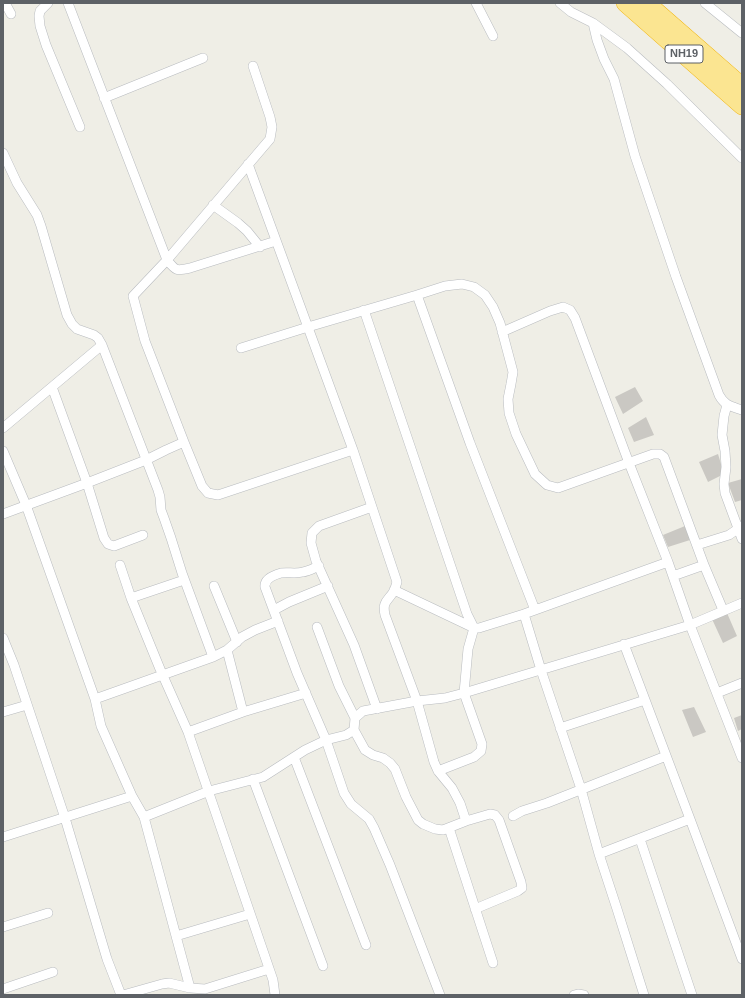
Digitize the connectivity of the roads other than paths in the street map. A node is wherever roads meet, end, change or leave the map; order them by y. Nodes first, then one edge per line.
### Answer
1 (5, 3) edge
2 (48, 3) edge
3 (68, 3) edge
4 (476, 3) edge
5 (560, 3) edge
6 (704, 3) edge
7 (638, 5) edge
8 (11, 14) dead end
9 (593, 23) junction
10 (742, 33) edge
11 (493, 36) dead end
12 (203, 58) dead end
13 (253, 66) dead end
14 (742, 86) edge
15 (104, 98) junction
16 (742, 106) edge
17 (80, 127) dead end
18 (3, 153) edge
19 (742, 158) edge
20 (248, 164) junction
21 (6, 169) edge
22 (213, 205) junction
23 (276, 241) junction
24 (260, 246) junction
25 (166, 260) junction
26 (417, 295) junction
27 (364, 310) junction
28 (308, 326) junction
29 (502, 332) junction
30 (102, 345) junction
31 (241, 348) dead end
32 (52, 387) junction
33 (727, 405) junction
34 (742, 410) edge
35 (3, 428) edge
36 (184, 442) junction
37 (353, 450) junction
38 (3, 451) edge
39 (146, 460) junction
40 (629, 463) junction
41 (87, 483) junction
42 (26, 505) junction
43 (372, 507) junction
44 (3, 514) edge
45 (740, 528) edge
46 (143, 535) dead end
47 (742, 539) edge
48 (697, 545) junction
49 (668, 562) junction
50 (120, 565) dead end
51 (318, 566) junction
52 (704, 566) junction
53 (673, 576) junction
54 (184, 580) junction
55 (214, 586) dead end
56 (328, 586) junction
57 (394, 590) junction
58 (131, 598) junction
59 (742, 603) edge
60 (274, 610) junction
61 (535, 610) junction
62 (723, 610) junction
63 (524, 614) junction
64 (278, 621) junction
65 (690, 625) junction
66 (317, 627) dead end
67 (474, 628) junction
68 (3, 638) edge
69 (237, 642) junction
70 (624, 644) junction
71 (227, 650) junction
72 (213, 657) junction
73 (541, 670) junction
74 (163, 674) junction
75 (742, 683) edge
76 (306, 693) junction
77 (464, 693) junction
78 (717, 693) junction
79 (95, 699) junction
80 (645, 700) junction
81 (417, 701) junction
82 (27, 705) junction
83 (377, 709) junction
84 (3, 712) edge
85 (243, 712) junction
86 (355, 718) junction
87 (560, 728) junction
88 (354, 730) junction
89 (188, 732) junction
90 (326, 740) junction
91 (666, 756) junction
92 (294, 757) junction
93 (742, 758) edge
94 (438, 772) junction
95 (253, 779) junction
96 (581, 789) junction
97 (209, 792) junction
98 (132, 796) junction
99 (513, 816) dead end
100 (65, 818) junction
101 (144, 818) junction
102 (690, 819) junction
103 (466, 820) junction
104 (449, 828) junction
105 (3, 837) edge
106 (640, 839) junction
107 (599, 854) junction
108 (475, 909) junction
109 (48, 912) dead end
110 (250, 914) junction
111 (3, 927) edge
112 (176, 936) junction
113 (366, 944) dead end
114 (742, 959) edge
115 (493, 963) dead end
116 (323, 966) dead end
117 (269, 969) junction
118 (53, 972) dead end
119 (190, 988) junction
120 (3, 990) edge
121 (122, 995) edge
122 (275, 995) edge
123 (440, 995) edge
124 (574, 995) edge
125 (584, 995) edge
126 (644, 995) edge
127 (692, 995) edge

1 - 8 street
2 - 17 street
3 - 15 street
4 - 11 street
5 - 9 street
6 - 10 street
7 - 14 highway, NH19
7 - 16 highway, NH19
9 - 19 street
9 - 33 street
12 - 15 street
13 - 20 street
15 - 25 street
18 - 21 street
20 - 22 street
20 - 23 street
21 - 30 street
22 - 24 street
22 - 25 street
23 - 24 street
23 - 28 street
24 - 25 street
25 - 36 street
26 - 27 street
26 - 29 street
26 - 61 street
27 - 28 street
27 - 67 street
28 - 31 street
28 - 37 street
29 - 40 street
29 - 40 street
30 - 32 street
30 - 39 street
32 - 35 street
32 - 41 street
33 - 34 street
33 - 45 street
36 - 37 street
36 - 39 street
37 - 43 street
38 - 42 street
39 - 41 street
39 - 54 street
40 - 48 street
40 - 49 street
41 - 42 street
41 - 46 street
42 - 44 street
42 - 79 street
43 - 51 street
43 - 57 street
45 - 47 street
45 - 48 street
48 - 52 street
49 - 53 street
49 - 61 street
50 - 58 street
51 - 56 street
51 - 60 street
52 - 53 street
52 - 62 street
53 - 65 street
54 - 58 street
54 - 72 street
55 - 69 street
56 - 60 street
56 - 83 street
57 - 67 street
57 - 81 street
58 - 74 street
59 - 62 street
60 - 64 street
61 - 63 street
62 - 65 street
63 - 67 street
63 - 73 street
64 - 69 street
64 - 76 street
65 - 70 street
65 - 78 street
66 - 86 street
67 - 77 street
68 - 82 street
69 - 71 street
70 - 73 street
70 - 80 street
71 - 72 street
71 - 85 street
72 - 74 street
73 - 77 street
73 - 87 street
74 - 79 street
74 - 89 street
75 - 78 street
76 - 85 street
76 - 90 street
77 - 81 street
77 - 94 street
78 - 93 street
79 - 98 street
80 - 87 street
80 - 91 street
81 - 83 street
81 - 94 street
82 - 84 street
82 - 100 street
83 - 86 street
85 - 89 street
86 - 88 street
87 - 96 street
88 - 90 street
88 - 104 street
89 - 97 street
90 - 92 street
90 - 123 street
91 - 96 street
91 - 102 street
92 - 95 street
92 - 113 street
94 - 103 street
95 - 97 street
95 - 116 street
96 - 99 street
96 - 107 street
97 - 101 street
97 - 110 street
98 - 100 street
98 - 101 street
100 - 105 street
100 - 121 street
101 - 112 street
102 - 106 street
102 - 114 street
103 - 104 street
103 - 108 street
104 - 108 street
106 - 107 street
106 - 127 street
107 - 126 street
108 - 115 street
109 - 111 street
110 - 112 street
110 - 117 street
112 - 119 street
117 - 119 street
117 - 122 street
118 - 120 street
119 - 121 street
124 - 125 street

